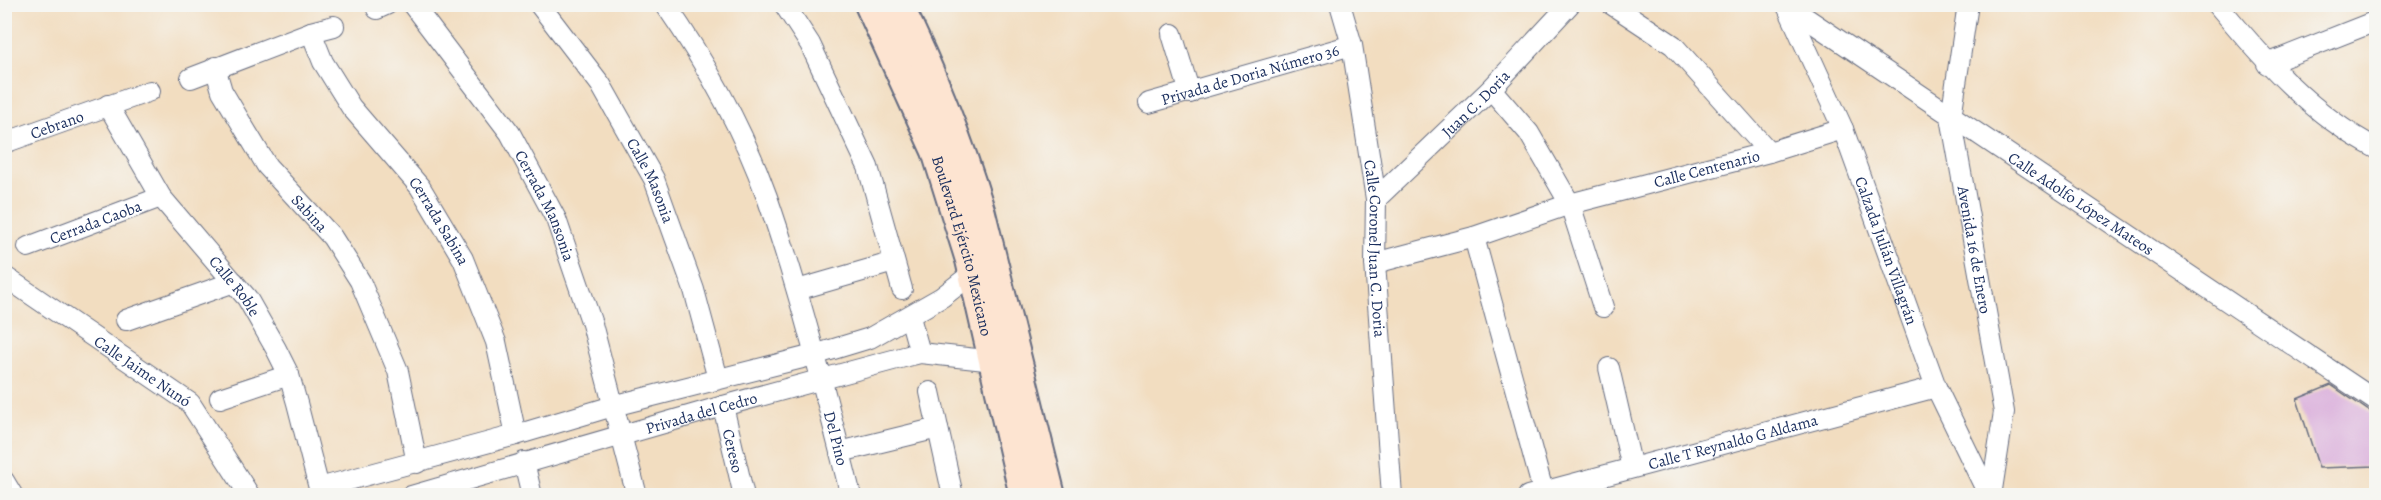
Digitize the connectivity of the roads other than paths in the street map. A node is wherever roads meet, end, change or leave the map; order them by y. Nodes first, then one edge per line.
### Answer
1 (412, 4) edge
2 (539, 4) edge
3 (665, 4) edge
4 (783, 4) edge
5 (869, 4) edge
6 (898, 4) edge
7 (1340, 4) edge
8 (1570, 4) edge
9 (1611, 4) edge
10 (1968, 4) edge
11 (2217, 4) edge
12 (1786, 5) edge
13 (334, 26) dead end
14 (2371, 27) edge
15 (311, 32) junction
16 (1172, 34) dead end
17 (1352, 45) junction
18 (2267, 64) junction
19 (215, 67) junction
20 (191, 78) dead end
21 (1491, 89) junction
22 (150, 91) dead end
23 (1190, 93) junction
24 (1149, 103) dead end
25 (108, 105) junction
26 (1951, 117) junction
27 (1843, 129) junction
28 (4, 143) edge
29 (2376, 148) edge
30 (1769, 152) junction
31 (161, 197) junction
32 (1376, 199) junction
33 (1570, 204) junction
34 (1474, 237) junction
35 (28, 246) dead end
36 (894, 262) junction
37 (1375, 263) junction
38 (973, 273) junction
39 (4, 276) edge
40 (234, 282) junction
41 (902, 289) dead end
42 (797, 290) junction
43 (1603, 307) dead end
44 (910, 317) junction
45 (126, 320) dead end
46 (870, 338) junction
47 (920, 353) junction
48 (814, 355) junction
49 (995, 361) junction
50 (877, 365) junction
51 (1609, 368) dead end
52 (289, 375) junction
53 (718, 379) junction
54 (820, 381) junction
55 (1936, 387) junction
56 (930, 392) dead end
57 (220, 398) dead end
58 (2376, 401) edge
59 (612, 406) junction
60 (723, 406) junction
61 (938, 428) junction
62 (516, 435) junction
63 (621, 435) junction
64 (840, 452) junction
65 (524, 462) junction
66 (417, 463) junction
67 (1632, 468) junction
68 (4, 482) edge
69 (320, 492) edge
70 (1536, 493) edge
71 (421, 494) edge
72 (13, 495) edge
73 (250, 495) edge
74 (532, 495) edge
75 (637, 495) edge
76 (744, 495) edge
77 (851, 495) edge
78 (953, 495) edge
79 (1024, 495) edge
80 (1051, 495) edge
81 (1392, 495) edge
82 (1990, 495) edge

1 - 59 street, Cerrada Mansonia
2 - 53 street, Calle Masonia
3 - 42 street
4 - 36 street
5 - 38 main road, Boulevard Ejército Mexicano
6 - 80 main road, Boulevard Ejército Mexicano
7 - 17 street, Calle Coronel Juan C. Doria
8 - 21 street, Juan C. Doria
9 - 30 street
10 - 26 street, Avenida 16 de Enero
11 - 18 street
12 - 26 street, Calle Adolfo López Mateos
12 - 27 street, Calzada Julián Villagrán
13 - 15 street
14 - 18 street
15 - 19 street
15 - 62 street, Cerrada Sabina
16 - 23 street
17 - 23 street, Privada de Doria Número 36
17 - 32 street, Calle Coronel Juan C. Doria
18 - 29 street
19 - 20 street
19 - 66 street, Sabina
21 - 32 street, Juan C. Doria
21 - 33 street
22 - 25 street
23 - 24 street, Privada de Doria Número 36
25 - 28 street, Cebrano
25 - 31 street, Calle Roble
26 - 58 street, Calle Adolfo López Mateos
26 - 82 street, Avenida 16 de Enero
27 - 30 street, Calle Centenario
27 - 55 street, Calzada Julián Villagrán
30 - 33 street, Calle Centenario
31 - 35 street, Cerrada Caoba
31 - 40 street, Calle Roble
32 - 37 street, Calle Coronel Juan C. Doria
33 - 34 street, Calle Centenario
33 - 43 street
34 - 37 street, Calle Centenario
34 - 70 street
36 - 41 street
36 - 42 street
37 - 81 street, Calle Coronel Juan C. Doria
38 - 44 street, Privada del Cedro
38 - 49 main road, Boulevard Ejército Mexicano
39 - 73 street, Calle Jaime Nunó
40 - 45 street
40 - 52 street, Calle Roble
42 - 48 street
44 - 46 street, Privada del Cedro
44 - 47 street
46 - 48 street, Privada del Cedro
46 - 50 street
47 - 49 street, Privada del Cedro
47 - 50 street, Privada del Cedro
48 - 53 street, Privada del Cedro
48 - 54 street, Del Pino
49 - 79 main road, Boulevard Ejército Mexicano
50 - 54 street, Privada del Cedro
51 - 67 street
52 - 57 street
52 - 69 street, Calle Roble
53 - 59 street, Privada del Cedro
54 - 60 street, Privada del Cedro
54 - 64 street, Del Pino
55 - 67 street, Calle T Reynaldo G Aldama
55 - 82 street, Calzada Julián Villagrán
56 - 61 street
59 - 62 street, Privada del Cedro
59 - 63 street, Cerrada Mansonia
60 - 63 street, Privada del Cedro
60 - 76 street, Cereso
61 - 64 street
61 - 78 street
62 - 66 street, Privada del Cedro
63 - 65 street, Privada del Cedro
63 - 75 street
64 - 77 street, Del Pino
65 - 71 street, Privada del Cedro
65 - 74 street
66 - 69 street, Privada del Cedro
67 - 70 street, Calle T Reynaldo G Aldama
68 - 72 street

